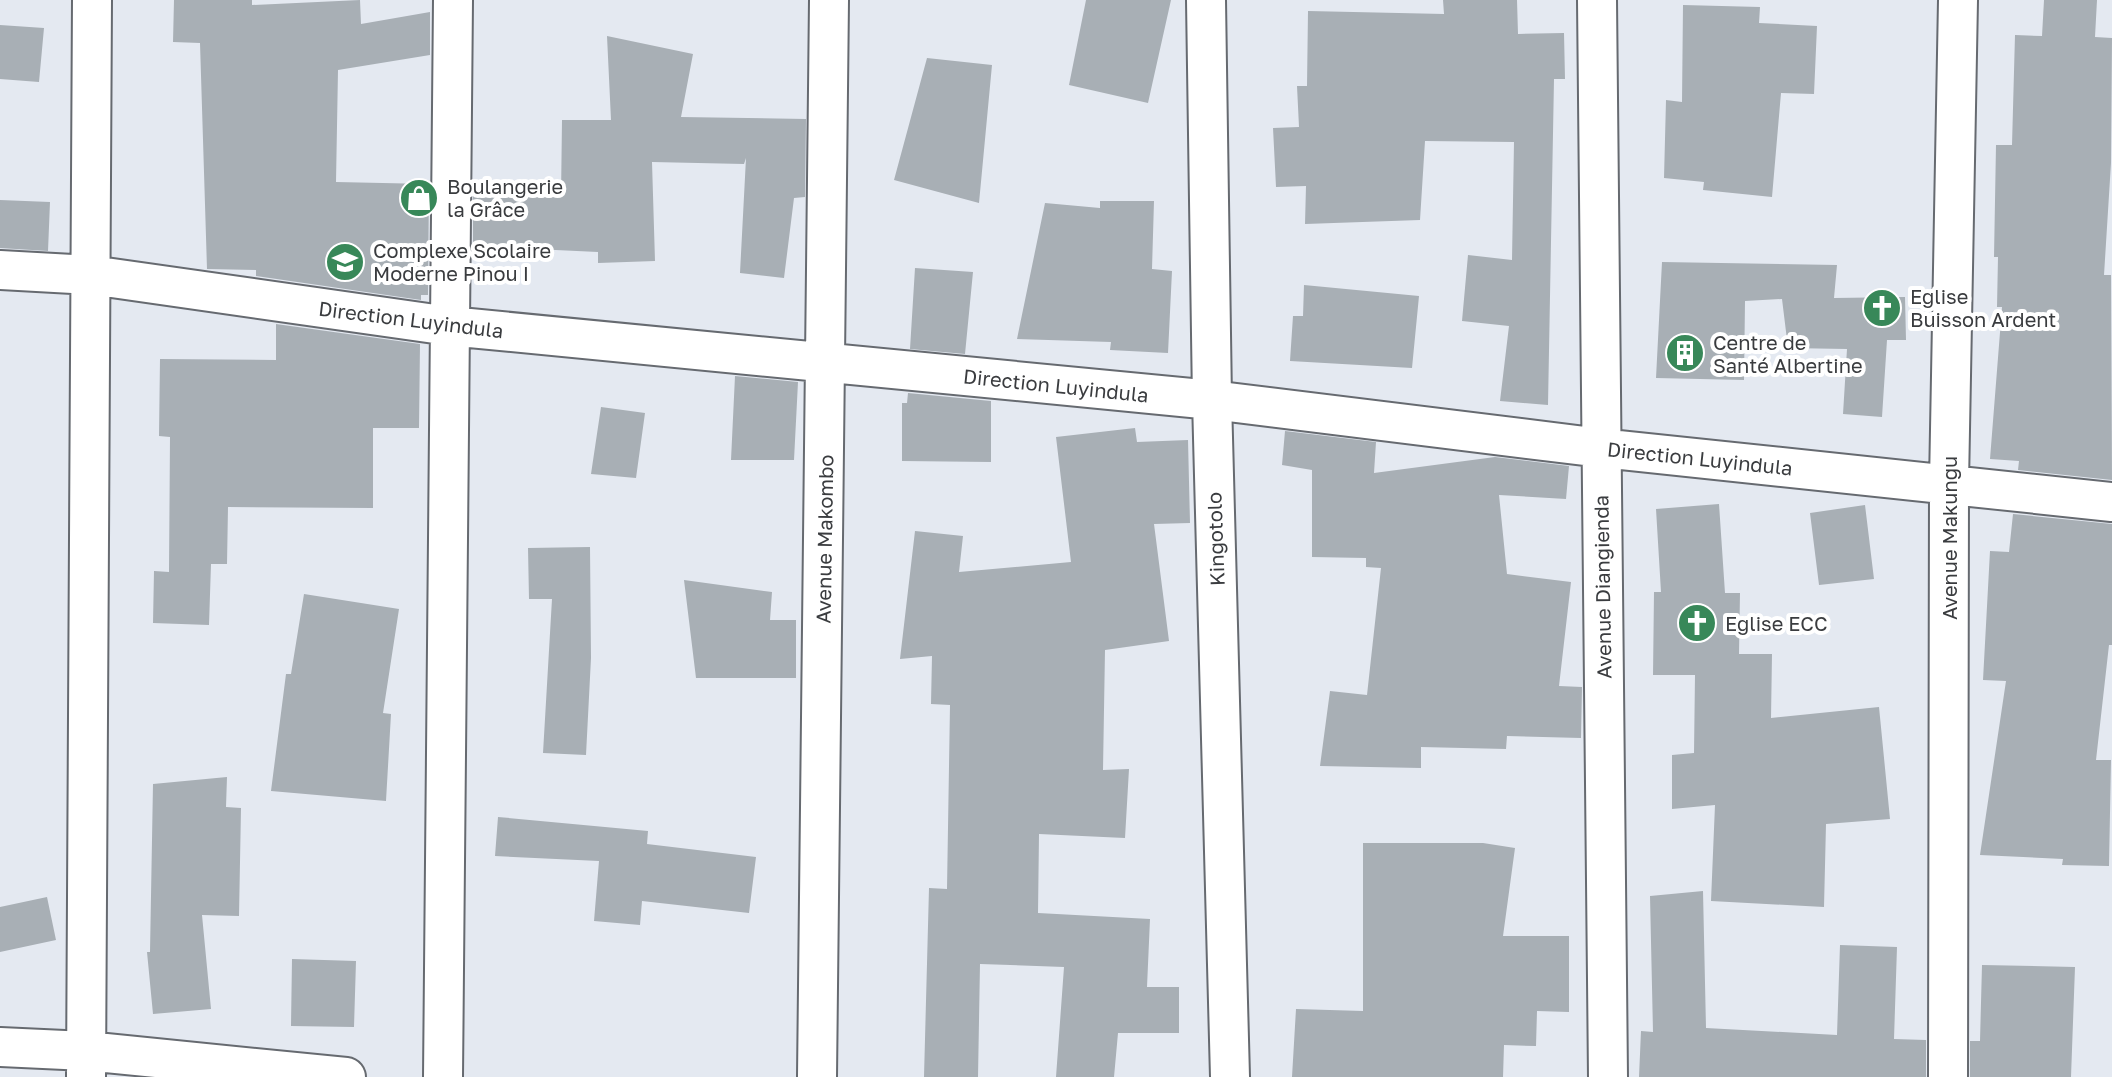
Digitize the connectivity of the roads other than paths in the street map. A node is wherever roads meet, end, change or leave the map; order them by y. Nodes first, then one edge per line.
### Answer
1 (92, 0) edge
2 (453, 0) edge
3 (829, 0) edge
4 (1206, 0) edge
5 (1597, 0) edge
6 (1958, 0) edge
7 (0, 270) edge
8 (91, 275) junction
9 (449, 326) junction
10 (827, 362) junction
11 (1212, 400) junction
12 (1601, 448) junction
13 (1949, 483) junction
14 (2112, 502) edge
15 (0, 1047) edge
16 (86, 1064) edge
17 (346, 1077) edge
18 (443, 1077) edge
19 (817, 1077) edge
20 (1230, 1077) edge
21 (1608, 1077) edge
22 (1948, 1077) edge

1 - 8 street
2 - 9 street
3 - 10 street, Avenue Makombo
4 - 11 street, Kingotolo
5 - 12 street, Avenue Diangienda
6 - 13 street, Avenue Makungu
7 - 8 street, Direction Luyindula
8 - 9 street, Direction Luyindula
8 - 16 street
9 - 10 street, Direction Luyindula
9 - 18 street
10 - 11 street, Direction Luyindula
10 - 19 street, Avenue Makombo
11 - 12 street, Direction Luyindula
11 - 20 street, Kingotolo
12 - 13 street, Direction Luyindula
12 - 21 street, Avenue Diangienda
13 - 14 street, Direction Luyindula
13 - 22 street, Avenue Makungu
15 - 16 street
16 - 17 street

